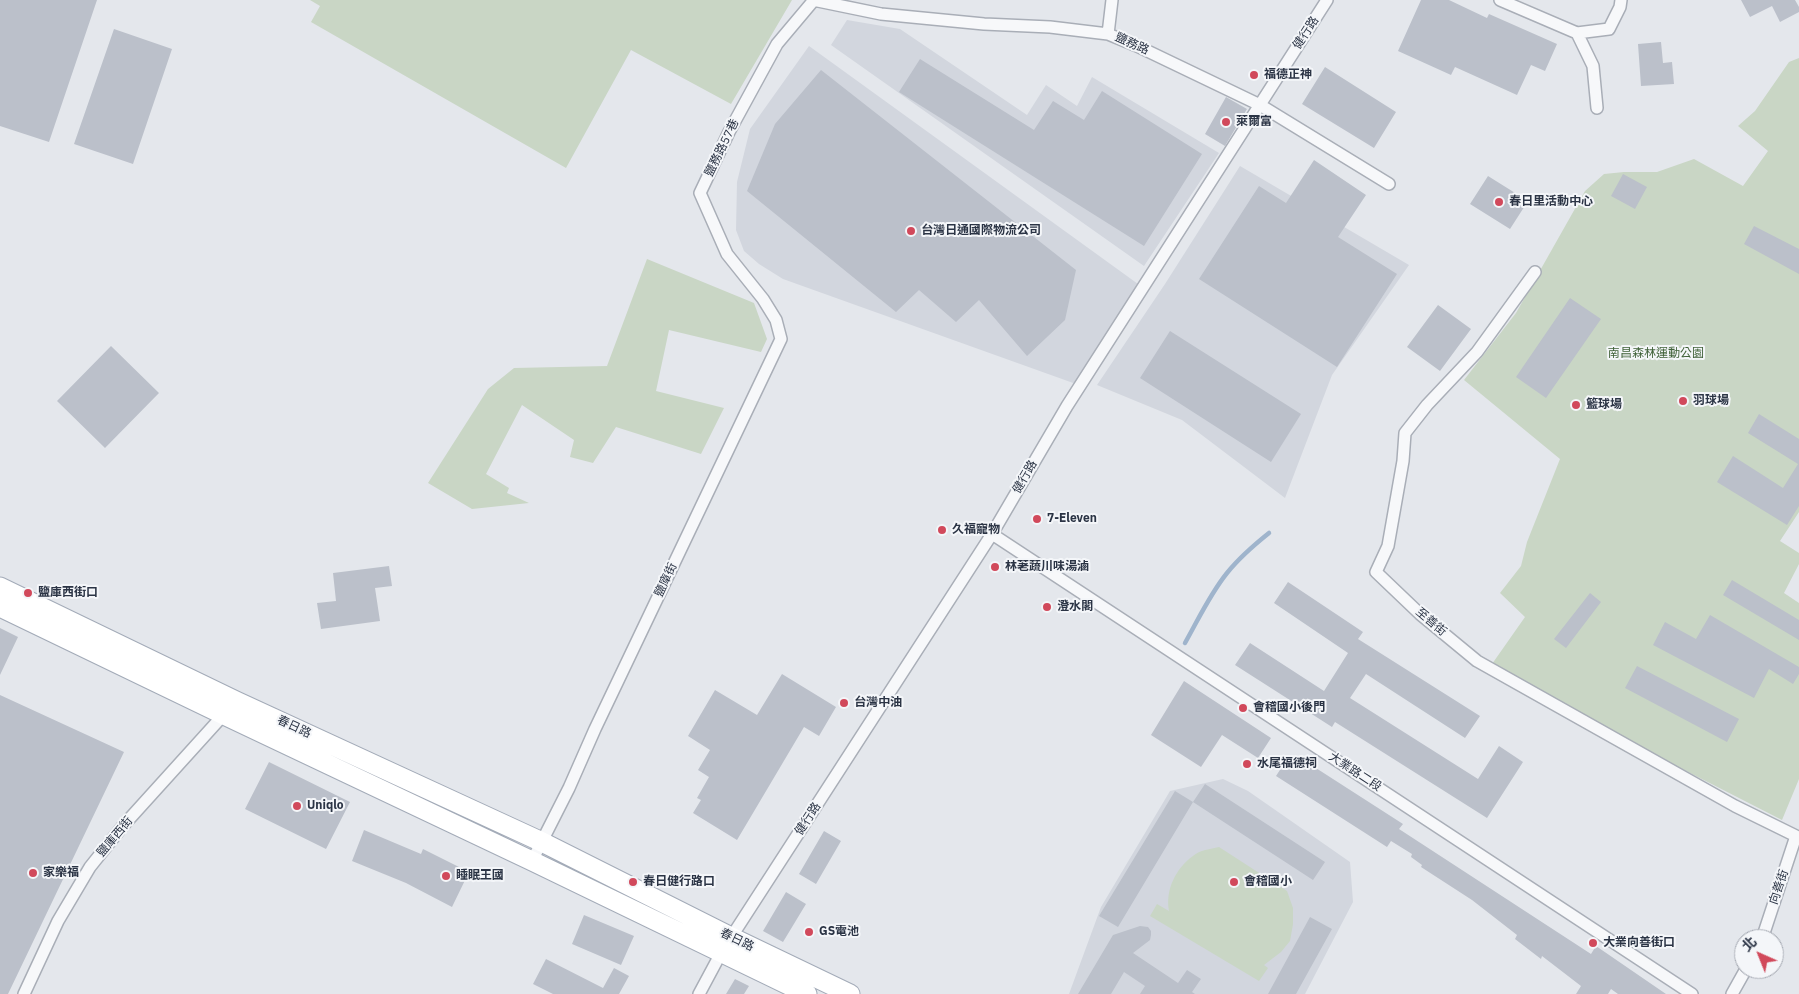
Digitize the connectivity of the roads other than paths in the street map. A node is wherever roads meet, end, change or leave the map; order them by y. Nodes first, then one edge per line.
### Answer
1 (813, 0) edge
2 (1112, 0) edge
3 (1328, 0) edge
4 (1500, 0) edge
5 (1621, 0) edge
6 (848, 4) edge
7 (1577, 33) junction
8 (1108, 34) junction
9 (1260, 105) junction
10 (1597, 108) dead end
11 (1389, 184) dead end
12 (1535, 272) dead end
13 (763, 299) joint
14 (992, 534) junction
15 (0, 587) edge
16 (0, 607) edge
17 (236, 700) junction
18 (224, 715) junction
19 (1796, 836) joint
20 (542, 842) junction
21 (532, 861) junction
22 (1765, 929) edge
23 (726, 945) junction
24 (1740, 979) edge
25 (24, 994) edge
26 (699, 994) edge
27 (808, 994) edge
28 (850, 994) edge
29 (1692, 994) edge
30 (1732, 994) edge

1 - 6 street, 鹽務路
1 - 13 street, 鹽務路57巷
2 - 8 street
3 - 9 street, 健行路
4 - 7 street
5 - 7 street
6 - 8 street, 鹽務路
7 - 10 street
8 - 9 street, 鹽務路
9 - 11 street, 鹽務路
9 - 14 street, 健行路
12 - 19 street, 至善街
13 - 20 street, 鹽庫街
14 - 23 street, 健行路
14 - 29 street, 大業路二段
15 - 17 main road, 春日路
16 - 18 main road, 春日路
17 - 18 street, 鹽庫西街
17 - 20 main road, 春日路
18 - 21 main road, 春日路
18 - 25 street, 鹽庫西街
19 - 22 street, 向善街
20 - 21 street, 鹽庫街
20 - 23 main road, 春日路
21 - 23 main road, 春日路
23 - 26 street, 健行路
23 - 27 main road, 春日路
23 - 28 main road, 春日路
24 - 30 street

